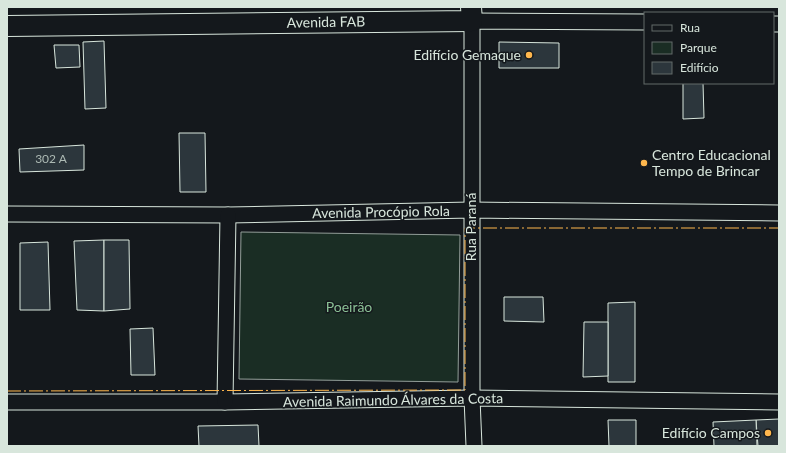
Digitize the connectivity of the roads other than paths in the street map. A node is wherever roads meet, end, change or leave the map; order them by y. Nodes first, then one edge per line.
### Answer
1 (472, 14) edge
2 (644, 22) edge
3 (7, 26) edge
4 (471, 210) junction
5 (779, 212) edge
6 (7, 214) edge
7 (228, 215) junction
8 (472, 398) junction
9 (7, 402) edge
10 (225, 402) junction
11 (779, 402) edge
12 (474, 446) edge

1 - 2 street, Avenida FAB
1 - 3 main road, Avenida FAB
1 - 4 street, Rua Paraná
4 - 5 street, Avenida Procópio Rola
4 - 7 street, Avenida Procópio Rola
4 - 8 street, Rua Paraná
6 - 7 street, Avenida Procópio Rola
7 - 10 street
8 - 10 street, Avenida Raimundo Álvares da Costa
8 - 11 street, Avenida Raimundo Álvares da Costa
8 - 12 street, Rua Paraná
9 - 10 street, Avenida Raimundo Álvares da Costa

